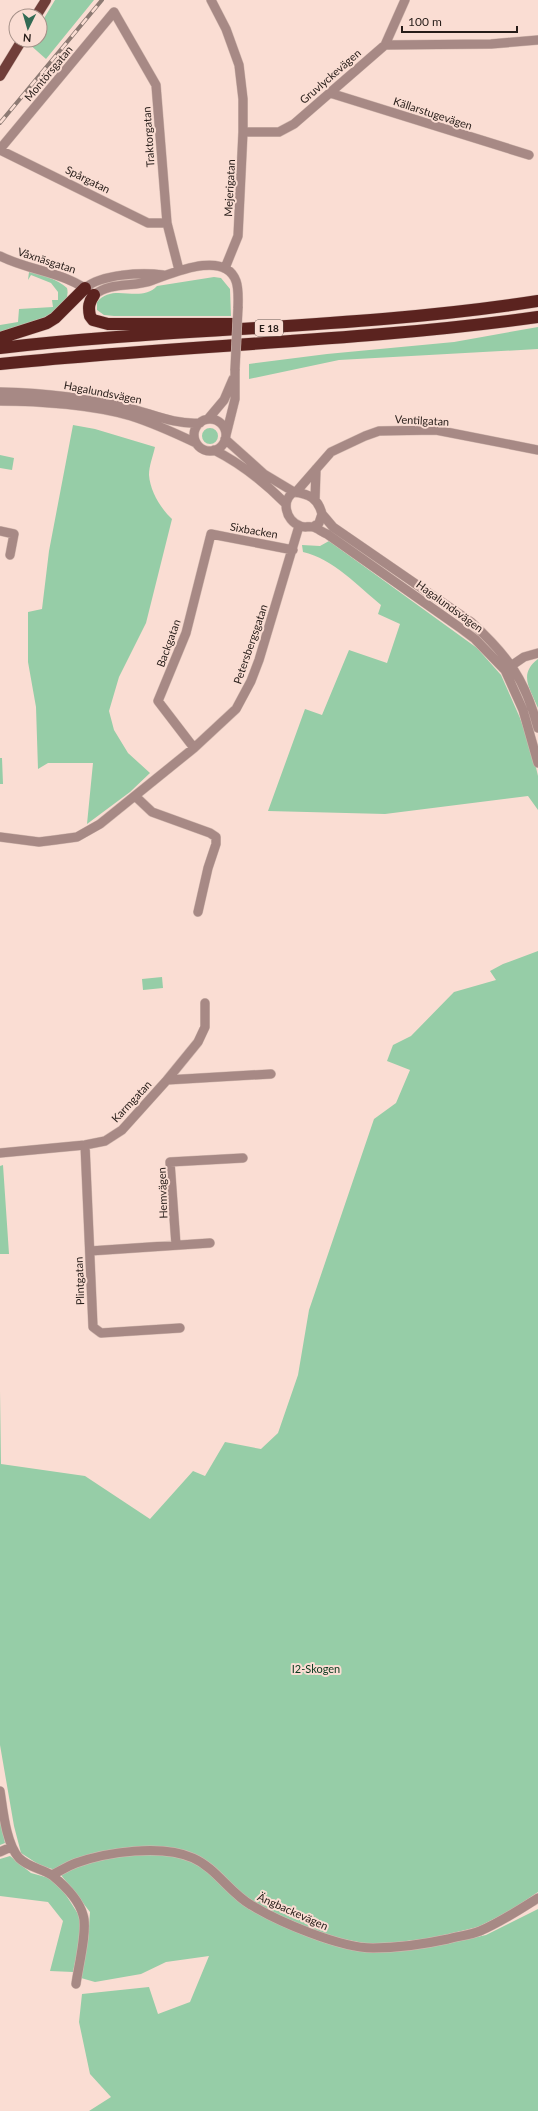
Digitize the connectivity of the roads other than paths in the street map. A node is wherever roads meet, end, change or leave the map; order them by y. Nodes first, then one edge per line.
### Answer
1 (210, 0) edge
2 (405, 0) edge
3 (114, 12) joint
4 (538, 40) edge
5 (385, 45) junction
6 (17, 48) edge
7 (0, 76) edge
8 (330, 93) junction
9 (244, 132) junction
10 (0, 149) edge
11 (529, 155) dead end
12 (167, 223) junction
13 (0, 256) edge
14 (225, 268) junction
15 (179, 270) junction
16 (89, 291) junction
17 (538, 301) edge
18 (538, 317) edge
19 (280, 328) junction
20 (0, 338) edge
21 (0, 348) edge
22 (0, 364) edge
23 (234, 375) junction
24 (0, 392) edge
25 (0, 401) edge
26 (204, 421) junction
27 (226, 437) junction
28 (196, 443) junction
29 (214, 450) junction
30 (538, 450) edge
31 (316, 469) junction
32 (295, 492) junction
33 (315, 500) junction
34 (285, 503) junction
35 (322, 514) junction
36 (299, 526) junction
37 (313, 527) junction
38 (0, 531) edge
39 (211, 534) joint
40 (293, 550) junction
41 (10, 555) dead end
42 (538, 653) edge
43 (509, 668) junction
44 (538, 728) edge
45 (194, 748) junction
46 (538, 762) edge
47 (135, 796) junction
48 (0, 837) edge
49 (198, 912) dead end
50 (205, 1003) dead end
51 (271, 1074) dead end
52 (167, 1080) junction
53 (85, 1145) junction
54 (0, 1153) edge
55 (243, 1158) dead end
56 (210, 1243) dead end
57 (176, 1245) junction
58 (90, 1250) junction
59 (180, 1328) dead end
60 (0, 1792) edge
61 (11, 1847) junction
62 (0, 1852) edge
63 (52, 1875) junction
64 (538, 1898) edge
65 (76, 1984) dead end

1 - 9 street, Mejerigatan
2 - 5 street, Gruvlyckevägen
3 - 10 street, Montörsgatan
3 - 12 street, Traktorgatan
4 - 5 street
5 - 8 street, Gruvlyckevägen
6 - 7 main road
8 - 9 street, Gruvlyckevägen
8 - 11 street, Källarstugevägen
9 - 14 street, Mejerigatan
10 - 12 street, Spårgatan
12 - 15 street, Traktorgatan
13 - 16 street, Våxnäsgatan
14 - 15 street
14 - 23 street, bridge
15 - 16 street
16 - 19 highway
16 - 20 highway
17 - 19 highway, E 18
18 - 22 highway, E 18
19 - 21 highway, E 18
23 - 26 street
23 - 27 street
24 - 26 street, Hagalundsvägen
25 - 28 street, Hagalundsvägen
26 - 27 street
26 - 28 street
27 - 29 street
27 - 32 street
28 - 29 street
29 - 34 street
30 - 31 street, Ventilgatan
31 - 32 street, Ventilgatan
31 - 33 street
32 - 33 street
32 - 34 street
33 - 35 street
34 - 36 street
35 - 37 street
35 - 43 street, Hagalundsvägen
36 - 37 street
36 - 40 street, Petersbergsgatan
37 - 43 street, Hagalundsvägen
38 - 41 street
39 - 40 street, Sixbacken
39 - 45 street, Backgatan
40 - 45 street, Petersbergsgatan
42 - 43 street
43 - 44 street, Hagalundsvägen
43 - 46 street, Hagalundsvägen
45 - 47 street, Petersbergsgatan
47 - 48 street, Petersbergsgatan
47 - 49 street
50 - 52 street, Karmgatan
51 - 52 street
52 - 53 street, Karmgatan
53 - 54 street, Karmgatan
53 - 58 street, Plintgatan
55 - 57 street, Hemvägen
56 - 57 street
57 - 58 street
58 - 59 street, Plintgatan
60 - 61 street
61 - 62 street
61 - 63 street
63 - 64 street, Ängbackevägen
63 - 65 street

